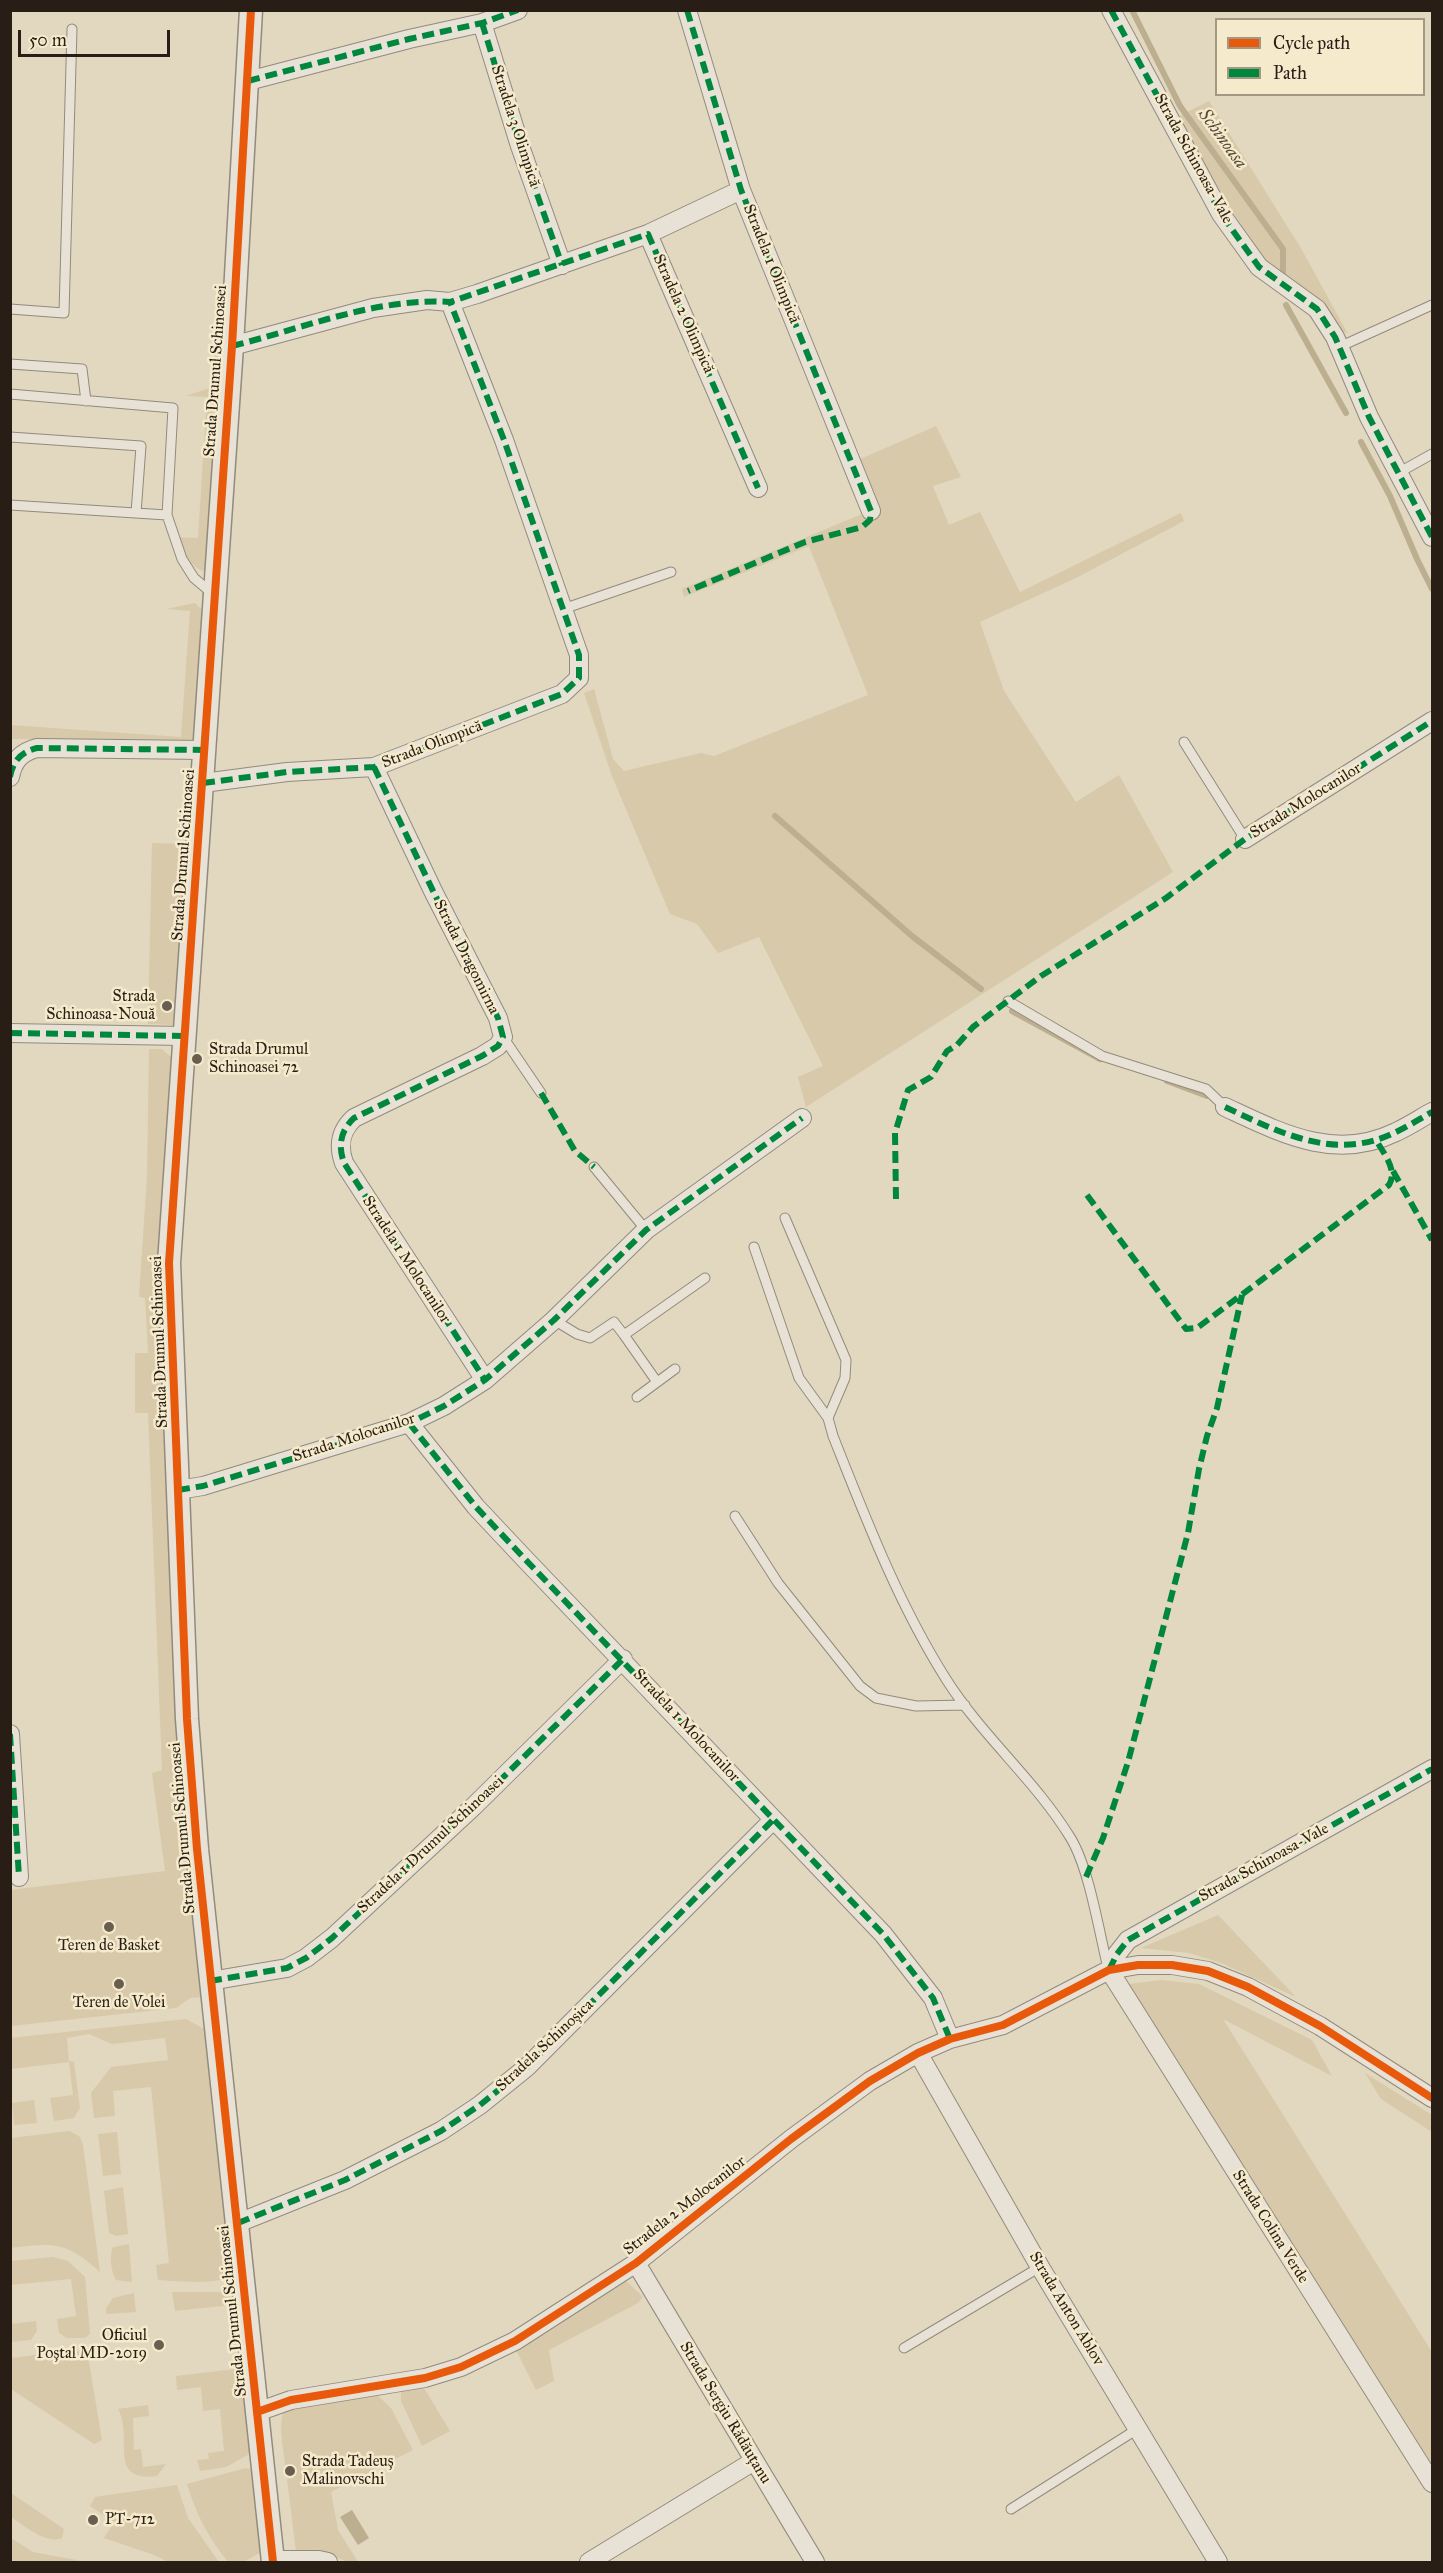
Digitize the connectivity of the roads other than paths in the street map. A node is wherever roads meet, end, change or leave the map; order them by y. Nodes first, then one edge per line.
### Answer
1 (251, 10) edge
2 (518, 10) edge
3 (687, 10) edge
4 (1112, 10) edge
5 (482, 23) junction
6 (72, 30) dead end
7 (248, 81) junction
8 (741, 190) junction
9 (648, 234) junction
10 (562, 265) junction
11 (450, 302) junction
12 (1432, 305) edge
13 (10, 309) edge
14 (232, 346) junction
15 (1339, 347) junction
16 (10, 364) edge
17 (10, 394) edge
18 (86, 401) junction
19 (10, 437) edge
20 (1432, 454) edge
21 (1398, 473) junction
22 (758, 489) dead end
23 (10, 505) edge
24 (871, 511) dead end
25 (136, 513) junction
26 (167, 514) junction
27 (1432, 537) edge
28 (671, 572) dead end
29 (214, 596) junction
30 (563, 609) junction
31 (1432, 721) edge
32 (1184, 742) dead end
33 (205, 750) junction
34 (375, 767) junction
35 (10, 777) edge
36 (203, 783) junction
37 (1245, 839) joint
38 (1008, 1001) dead end
39 (10, 1033) edge
40 (183, 1036) junction
41 (503, 1037) junction
42 (541, 1093) dead end
43 (1225, 1107) joint
44 (1432, 1112) edge
45 (802, 1118) dead end
46 (594, 1167) dead end
47 (785, 1218) dead end
48 (646, 1230) junction
49 (754, 1247) dead end
50 (705, 1278) dead end
51 (554, 1320) junction
52 (624, 1335) junction
53 (675, 1369) dead end
54 (484, 1380) junction
55 (657, 1382) junction
56 (637, 1397) dead end
57 (828, 1418) junction
58 (409, 1423) junction
59 (178, 1490) junction
60 (735, 1516) dead end
61 (623, 1659) junction
62 (965, 1705) junction
63 (10, 1734) edge
64 (1432, 1769) edge
65 (774, 1820) junction
66 (19, 1877) dead end
67 (1109, 1970) junction
68 (210, 1981) junction
69 (950, 2039) junction
70 (918, 2053) junction
71 (1432, 2098) edge
72 (238, 2223) junction
73 (636, 2263) junction
74 (1040, 2267) junction
75 (904, 2348) dead end
76 (257, 2412) junction
77 (1139, 2428) junction
78 (754, 2461) junction
79 (1432, 2482) edge
80 (1011, 2509) dead end
81 (273, 2561) edge
82 (328, 2562) edge
83 (589, 2562) edge
84 (815, 2562) edge
85 (1218, 2562) edge

1 - 7 street, Strada Drumul Schinoasei
2 - 5 street
3 - 8 street, Stradela 1 Olimpică
4 - 15 street, Strada Schinoasa-Vale
5 - 7 street
5 - 10 street, Stradela 3 Olimpică
6 - 13 lane
7 - 14 street, Strada Drumul Schinoasei
8 - 9 street, Stradela 2 Olimpică
8 - 24 street, Stradela 1 Olimpică
9 - 10 street
9 - 22 street, Stradela 2 Olimpică
10 - 11 street
11 - 14 street
11 - 30 street, Strada Olimpică
12 - 15 lane
14 - 29 street, Strada Drumul Schinoasei
15 - 21 street, Strada Schinoasa-Vale
16 - 18 lane
17 - 18 lane
18 - 26 lane
19 - 25 lane
20 - 21 lane
21 - 27 street, Strada Schinoasa-Vale
23 - 25 lane
25 - 26 lane
26 - 29 lane
28 - 30 lane
29 - 33 street, Strada Drumul Schinoasei
30 - 34 street, Strada Olimpică
31 - 37 street, Strada Molocanilor
32 - 37 lane, Strada Molocanilor
33 - 35 street
33 - 36 street, Strada Drumul Schinoasei
34 - 36 street, Strada Olimpică
34 - 41 street, Strada Dragomirna
36 - 40 street, Strada Drumul Schinoasei
38 - 43 lane
39 - 40 street
40 - 59 street, Strada Drumul Schinoasei
41 - 42 lane
41 - 54 street, Stradela 1 Molocanilor
43 - 44 street
45 - 48 street, Strada Molocanilor
46 - 48 lane
47 - 57 lane
48 - 51 street, Strada Molocanilor
49 - 57 lane
50 - 52 lane
51 - 52 lane
51 - 54 street, Strada Molocanilor
52 - 55 lane
53 - 55 lane
54 - 58 street, Strada Molocanilor
55 - 56 lane
57 - 62 lane
58 - 59 street, Strada Molocanilor
58 - 61 street, Stradela 1 Molocanilor
59 - 68 street, Strada Drumul Schinoasei
60 - 62 lane
61 - 65 street, Stradela 1 Molocanilor
61 - 68 street, Stradela 1 Drumul Schinoasei
62 - 67 lane
63 - 66 street
64 - 67 street, Strada Schinoasa-Vale
65 - 69 street, Stradela 1 Molocanilor
65 - 72 street, Stradela Schinoșica
67 - 69 street, Stradela 2 Molocanilor
67 - 71 street
67 - 79 street, Strada Colina Verde
68 - 72 street, Strada Drumul Schinoasei
69 - 70 street, Stradela 2 Molocanilor
70 - 73 street, Stradela 2 Molocanilor
70 - 74 street, Strada Anton Ablov
72 - 76 street, Strada Drumul Schinoasei
73 - 76 street, Stradela 2 Molocanilor
73 - 78 street, Strada Sergiu Rădăuțanu
74 - 75 lane
74 - 77 street, Strada Anton Ablov
76 - 81 street, Strada Drumul Schinoasei
77 - 80 lane
77 - 85 street, Strada Anton Ablov
78 - 83 street
78 - 84 street, Strada Sergiu Rădăuțanu
81 - 82 street

